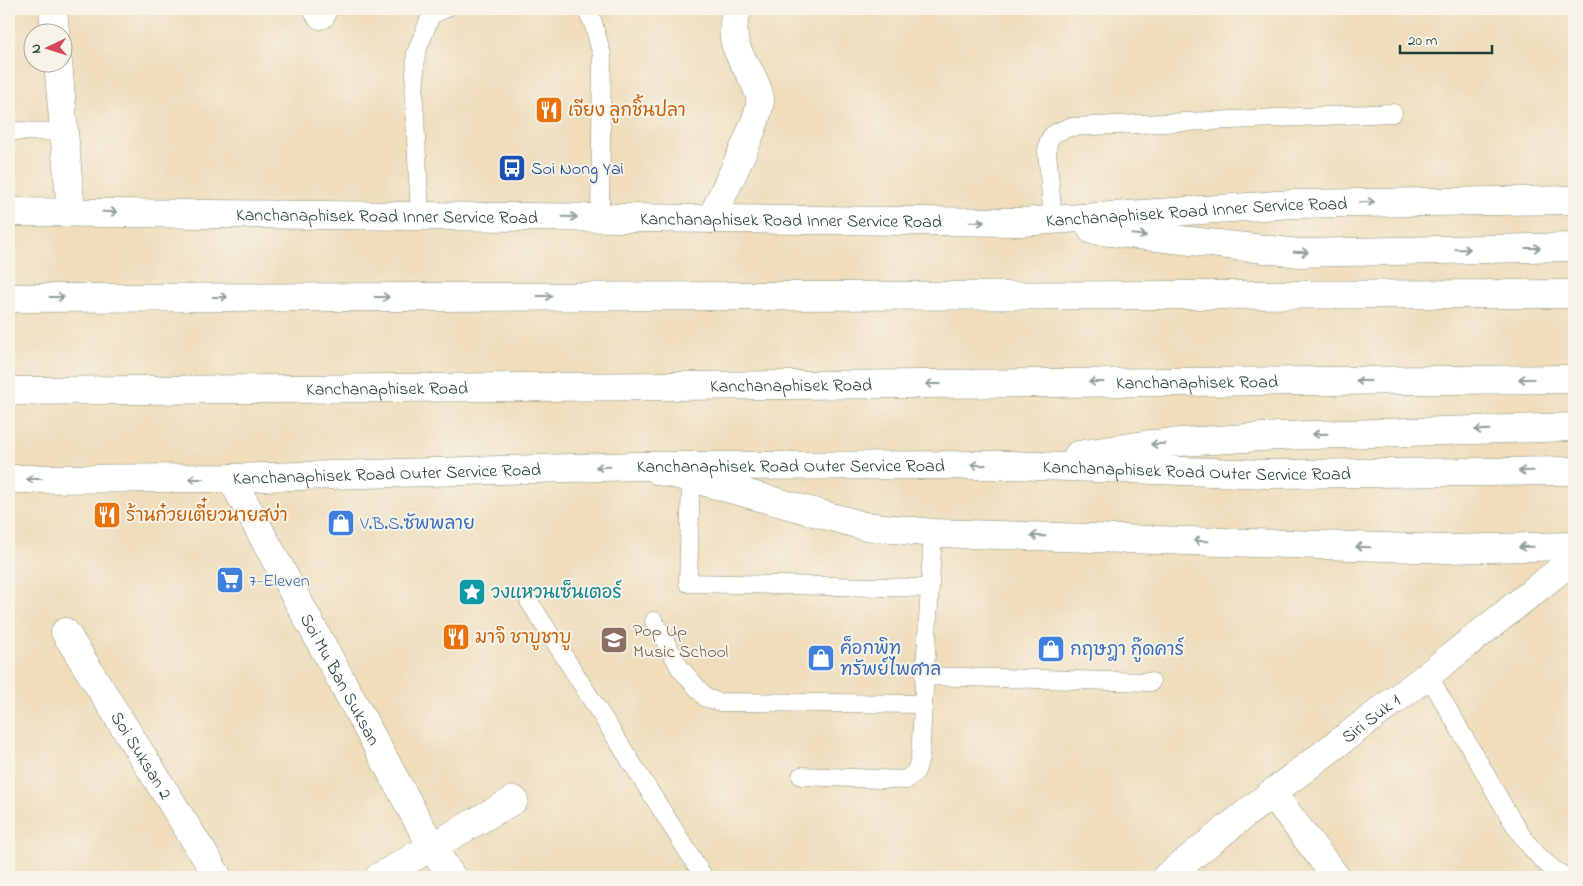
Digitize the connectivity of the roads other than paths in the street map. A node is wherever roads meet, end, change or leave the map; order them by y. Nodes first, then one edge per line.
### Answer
1 (53, 9) edge
2 (445, 9) edge
3 (585, 9) edge
4 (739, 9) edge
5 (54, 22) edge
6 (59, 72) edge
7 (1393, 113) dead end
8 (9, 131) edge
9 (64, 132) junction
10 (1574, 200) edge
11 (9, 212) edge
12 (71, 212) junction
13 (420, 216) junction
14 (600, 218) junction
15 (711, 219) junction
16 (1053, 220) junction
17 (1021, 222) junction
18 (1574, 247) edge
19 (1574, 294) edge
20 (9, 298) edge
21 (1574, 379) edge
22 (9, 390) edge
23 (1570, 428) edge
24 (1010, 465) junction
25 (637, 466) junction
26 (1574, 471) edge
27 (232, 478) junction
28 (691, 478) junction
29 (9, 479) edge
30 (933, 533) junction
31 (1574, 546) edge
32 (1574, 558) edge
33 (929, 588) junction
34 (530, 601) dead end
35 (654, 621) dead end
36 (65, 632) dead end
37 (1428, 675) junction
38 (924, 676) junction
39 (1151, 682) dead end
40 (922, 704) junction
41 (800, 776) dead end
42 (1272, 793) junction
43 (514, 800) dead end
44 (432, 847) junction
45 (218, 877) edge
46 (379, 877) edge
47 (452, 877) edge
48 (704, 877) edge
49 (1166, 877) edge
50 (1336, 877) edge
51 (1566, 877) edge

1 - 5 main road
2 - 13 lane
3 - 14 lane
4 - 15 main road
6 - 9 main road
7 - 16 lane
8 - 9 lane
9 - 12 main road
16 -> 10 main road, Kanchanaphisek Road Inner Service Road
11 - 12 main road, Kanchanaphisek Road Inner Service Road
12 -> 13 main road, Kanchanaphisek Road Inner Service Road
13 -> 14 main road, Kanchanaphisek Road Inner Service Road
14 - 15 main road, Kanchanaphisek Road Inner Service Road
15 -> 17 main road, Kanchanaphisek Road Inner Service Road
16 - 17 main road, Kanchanaphisek Road Inner Service Road
17 -> 18 main road
20 -> 19 main road
21 -> 22 main road, Kanchanaphisek Road
23 -> 24 main road
24 -> 25 main road, Kanchanaphisek Road Outer Service Road
26 -> 24 main road, Kanchanaphisek Road Outer Service Road
25 -> 27 main road, Kanchanaphisek Road Outer Service Road
25 - 28 main road
27 -> 29 main road, Kanchanaphisek Road Outer Service Road
27 - 44 main road, Soi Mu Ban Suksan
28 - 30 main road
28 - 33 lane
31 -> 30 main road
30 - 33 lane
32 - 37 main road, Siri Suk 1
33 - 38 lane
34 - 48 lane
35 - 40 lane
36 - 45 main road, Soi Suksan 2
37 - 42 main road, Siri Suk 1
37 - 51 lane
38 - 39 lane
38 - 40 lane
40 - 41 lane
42 - 49 main road, Siri Suk 1
42 - 50 main road
43 - 44 main road
44 - 46 main road
44 - 47 main road, Soi Mu Ban Suksan

